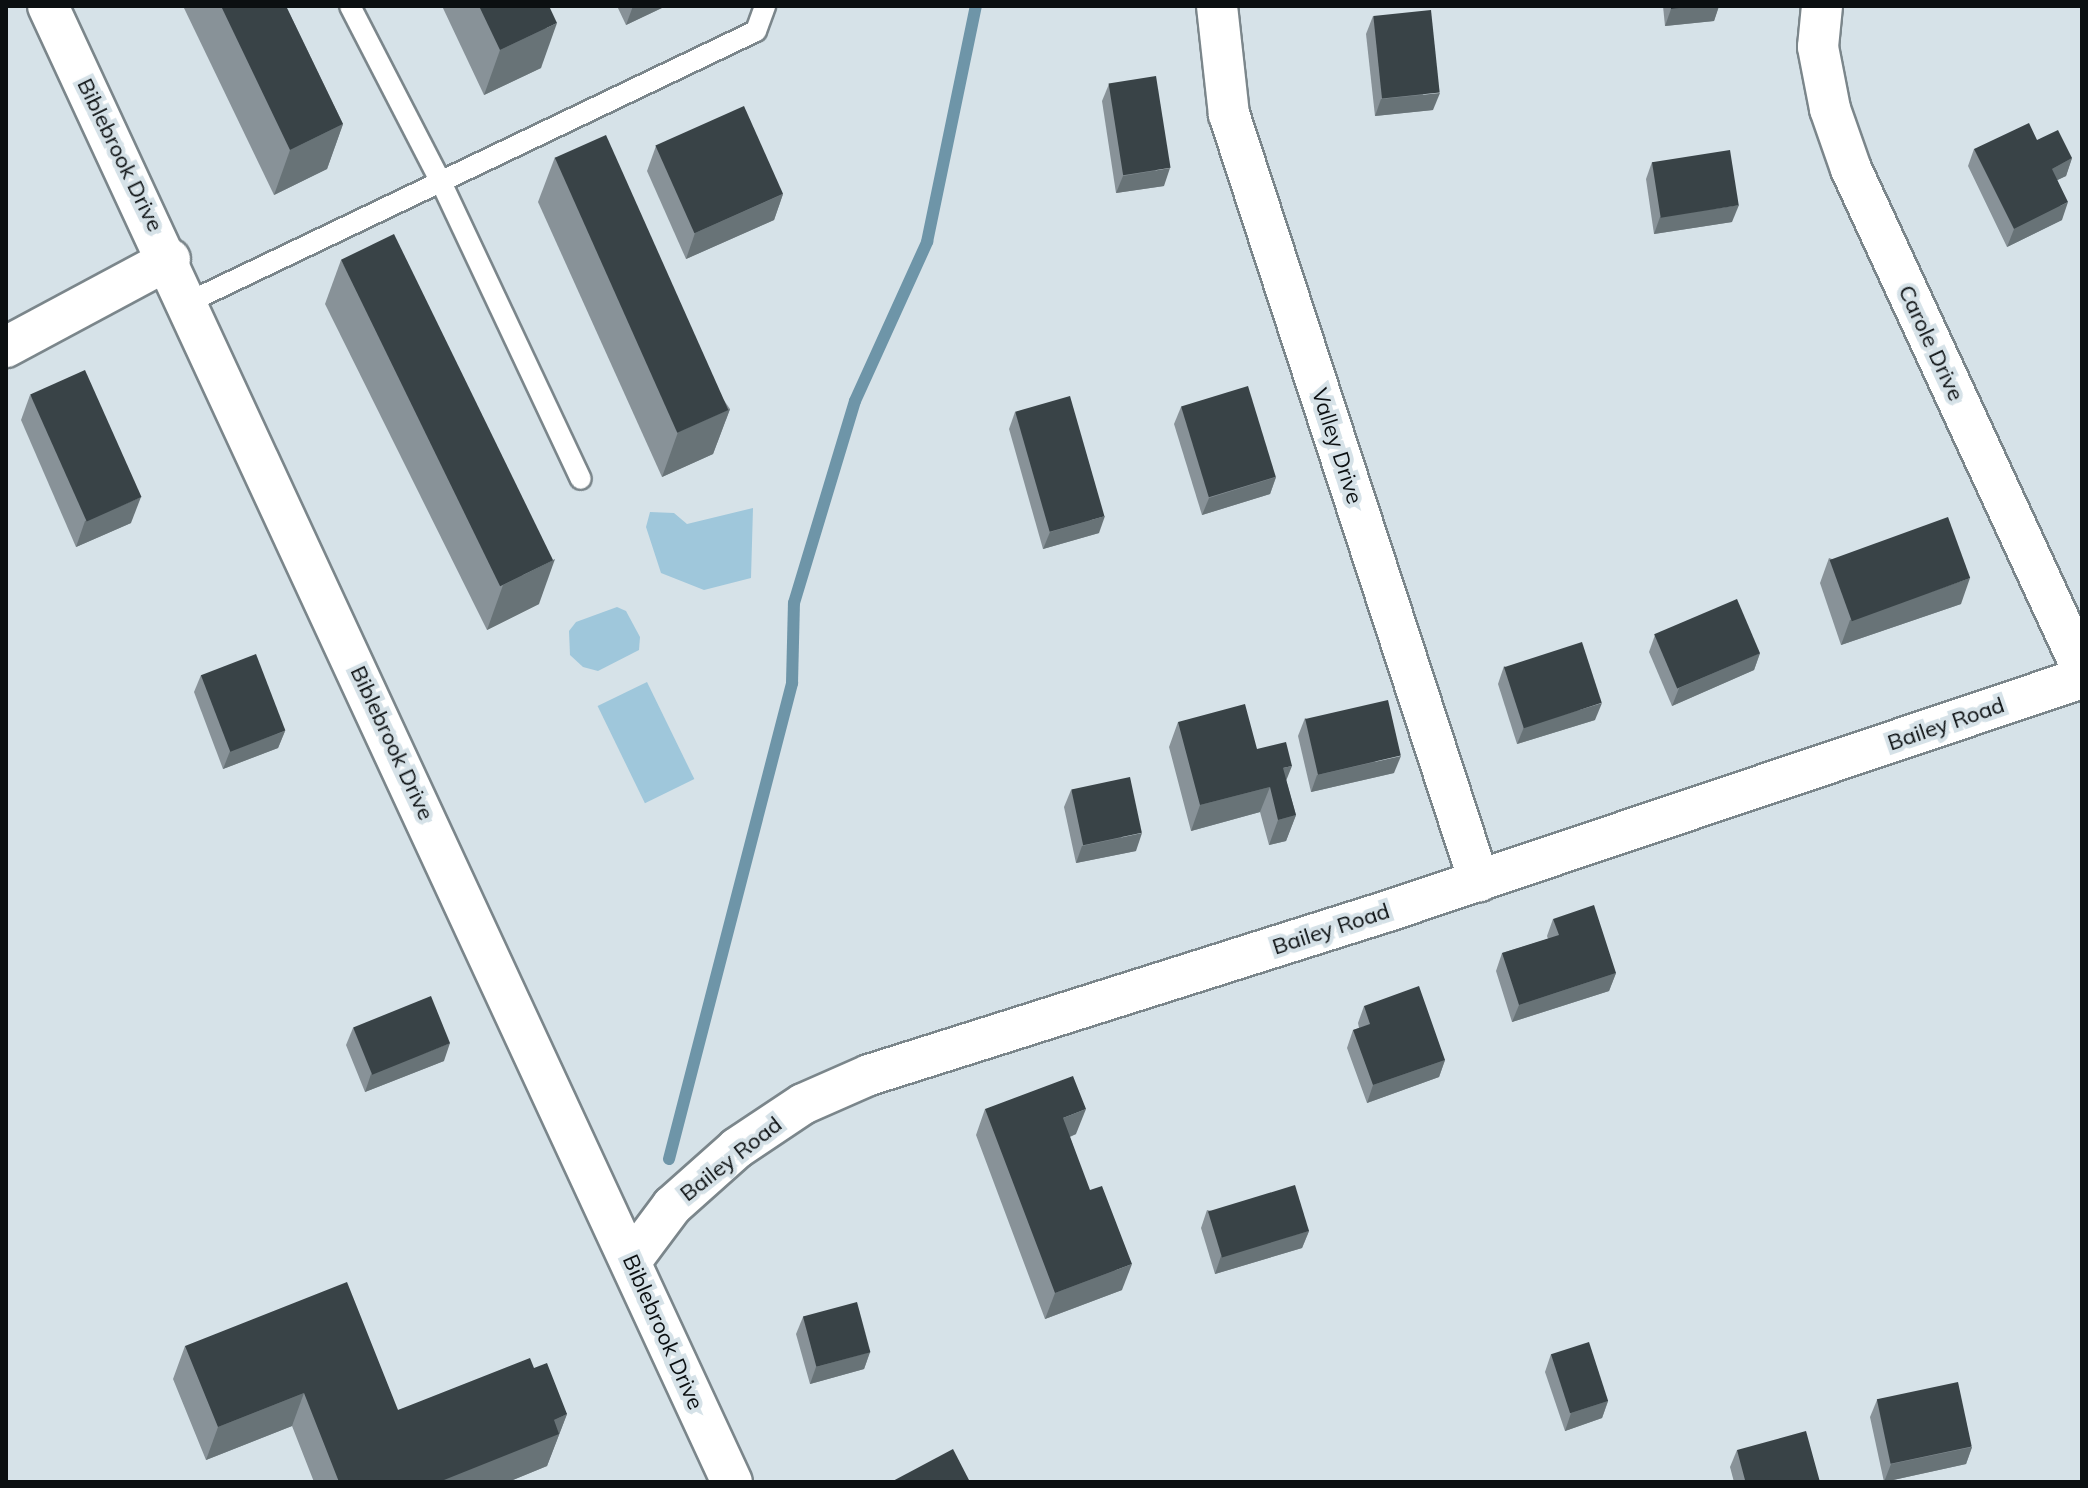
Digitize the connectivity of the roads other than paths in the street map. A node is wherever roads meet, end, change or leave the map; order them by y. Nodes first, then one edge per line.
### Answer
1 (48, 6) edge
2 (350, 6) edge
3 (765, 6) edge
4 (1217, 6) edge
5 (1822, 6) edge
6 (441, 182) junction
7 (170, 259) junction
8 (189, 302) junction
9 (6, 347) edge
10 (581, 479) dead end
11 (2082, 669) edge
12 (2082, 678) edge
13 (1479, 881) junction
14 (631, 1261) junction
15 (732, 1482) edge

1 - 7 street, Biblebrook Drive
2 - 6 lane
3 - 6 lane
4 - 13 street, Valley Drive
5 - 11 street, Carole Drive
6 - 8 lane
6 - 10 lane
7 - 8 street, Biblebrook Drive
7 - 9 street
8 - 14 street, Biblebrook Drive
12 - 13 street, Bailey Road
13 - 14 street, Bailey Road
14 - 15 street, Biblebrook Drive

